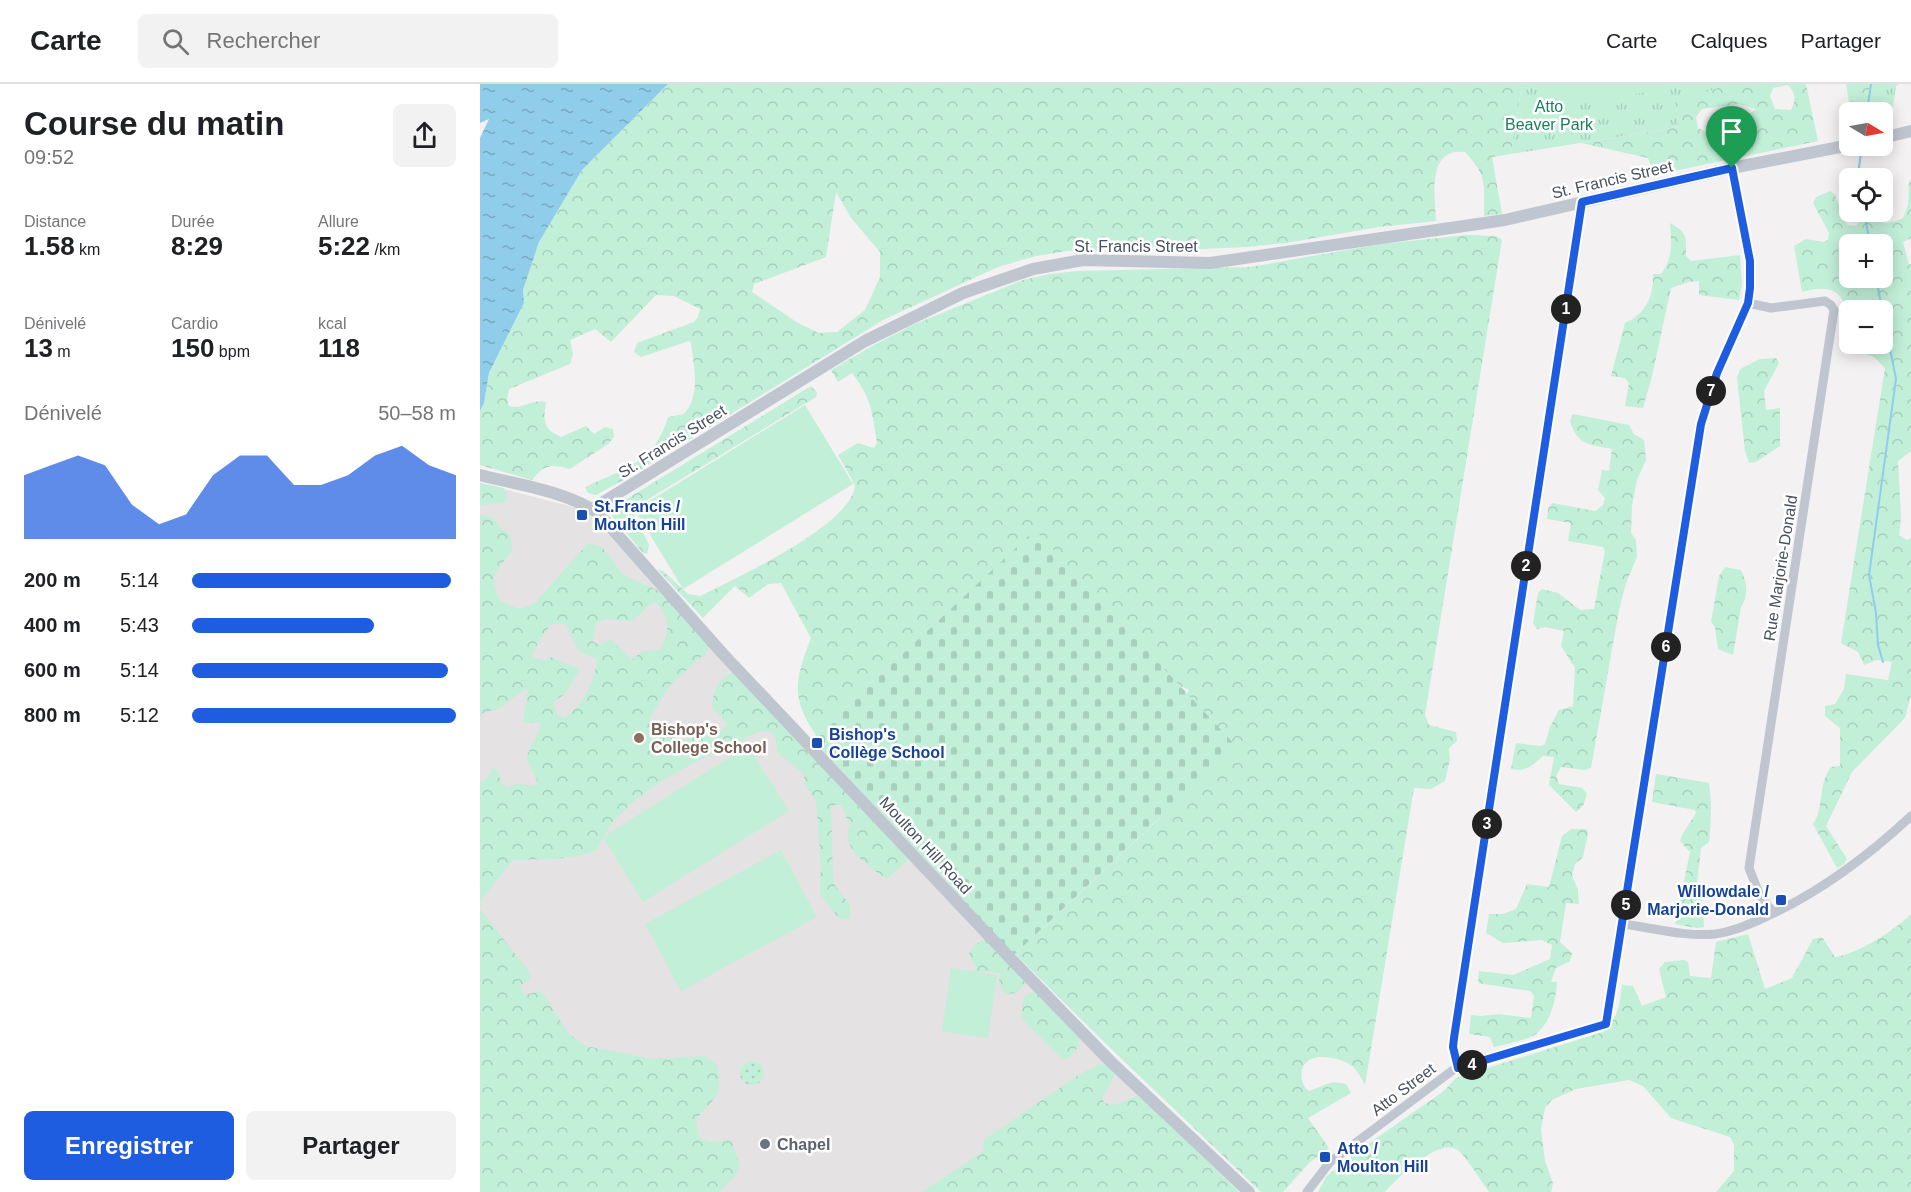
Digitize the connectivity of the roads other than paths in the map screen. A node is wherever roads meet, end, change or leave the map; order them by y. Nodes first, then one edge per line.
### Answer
1 (1911, 131) edge
2 (1893, 135) edge
3 (1839, 147) edge
4 (1732, 168) junction
5 (1582, 202) junction
6 (1748, 303) junction
7 (480, 475) edge
8 (592, 509) junction
9 (1911, 816) edge
10 (1774, 913) junction
11 (1623, 924) junction
12 (1458, 1068) junction
13 (1249, 1192) edge
14 (1307, 1192) edge

1 - 2 street
3 - 4 street, St. Francis Street
4 - 5 street, St. Francis Street
4 - 6 street
5 - 8 street, St. Francis Street
5 - 12 street, Atto Street
6 - 10 street, Rue Marjorie-Donald
6 - 11 street
7 - 8 street
8 - 13 street, Moulton Hill Road
9 - 10 street
10 - 11 street
11 - 12 street
12 - 14 street, Atto Street

